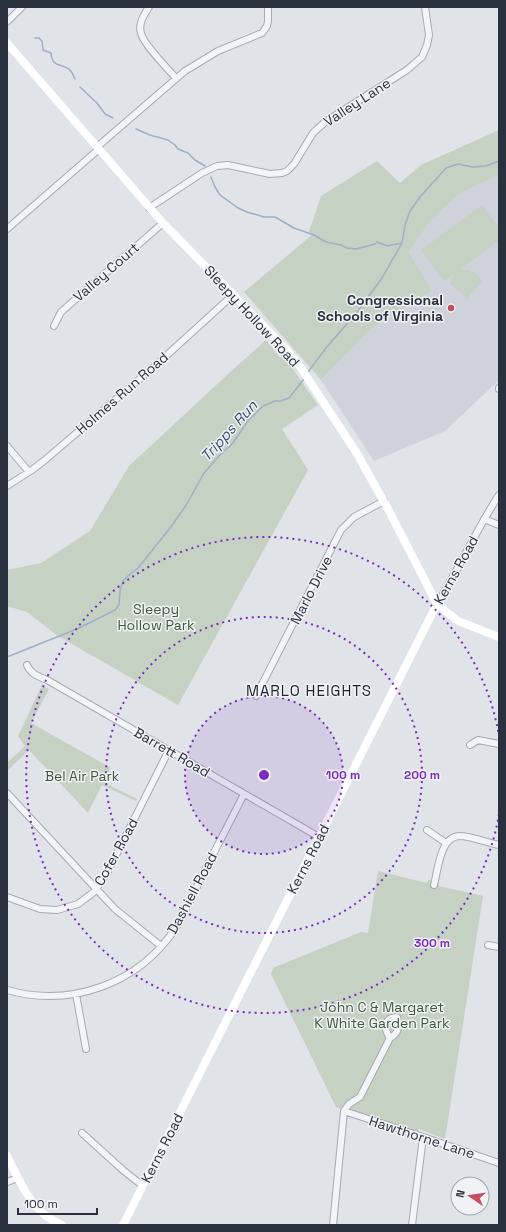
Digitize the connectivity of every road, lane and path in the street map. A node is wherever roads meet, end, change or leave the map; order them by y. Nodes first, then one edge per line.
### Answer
1 (22, 7) edge
2 (149, 7) edge
3 (268, 7) edge
4 (425, 7) edge
5 (7, 22) edge
6 (7, 43) edge
7 (176, 78) junction
8 (98, 148) junction
9 (149, 208) junction
10 (163, 223) junction
11 (7, 229) edge
12 (233, 295) junction
13 (54, 326) dead end
14 (7, 446) edge
15 (29, 472) junction
16 (7, 486) edge
17 (499, 495) edge
18 (384, 501) junction
19 (484, 519) junction
20 (499, 525) edge
21 (437, 604) junction
22 (499, 637) edge
23 (27, 666) dead end
24 (256, 696) dead end
25 (499, 744) edge
26 (470, 745) dead end
27 (169, 750) junction
28 (7, 793) edge
29 (244, 794) junction
30 (427, 830) dead end
31 (319, 837) junction
32 (446, 843) junction
33 (499, 845) edge
34 (434, 885) dead end
35 (96, 889) junction
36 (7, 897) edge
37 (488, 945) dead end
38 (161, 946) junction
39 (499, 946) edge
40 (7, 990) edge
41 (76, 994) junction
42 (390, 1038) dead end
43 (86, 1049) dead end
44 (344, 1111) junction
45 (82, 1133) dead end
46 (423, 1137) junction
47 (7, 1156) edge
48 (499, 1163) edge
49 (18, 1178) junction
50 (7, 1182) edge
51 (143, 1186) junction
52 (51, 1222) edge
53 (62, 1225) edge
54 (123, 1225) edge
55 (333, 1225) edge
56 (412, 1225) edge

1 - 5 street
2 - 7 street
3 - 7 street
4 - 9 street, Valley Lane
6 - 8 main road, Sleepy Hollow Road
7 - 8 street
8 - 9 main road, Sleepy Hollow Road
8 - 11 street
9 - 10 main road, Sleepy Hollow Road
10 - 12 main road, Sleepy Hollow Road
10 - 13 street, Valley Court
12 - 15 street, Holmes Run Road
12 - 18 main road, Sleepy Hollow Road
14 - 15 street
15 - 16 street, Holmes Run Road
17 - 19 street, Kerns Road
18 - 21 main road, Sleepy Hollow Road
18 - 24 street, Marlo Drive
19 - 20 street
19 - 21 street, Kerns Road
21 - 22 main road, Sleepy Hollow Road
21 - 31 main road, Kerns Road
23 - 27 street, Barrett Road
25 - 26 street
27 - 29 street, Barrett Road
27 - 35 street, Cofer Road
28 - 35 street
29 - 31 street, Barrett Road
29 - 38 street, Dashiell Road
30 - 32 street
31 - 51 main road, Kerns Road
32 - 33 street
32 - 34 street
35 - 36 street, Cofer Road
35 - 38 street
37 - 39 street
38 - 41 street, Dashiell Road
40 - 41 street, Dashiell Road
41 - 43 street
42 - 44 street
44 - 46 street, Hawthorne Lane
44 - 55 street
45 - 51 street
46 - 48 street, Hawthorne Lane
46 - 56 street
47 - 49 main road
49 - 50 street
49 - 52 main road
51 - 54 main road, Kerns Road
52 - 53 main road

